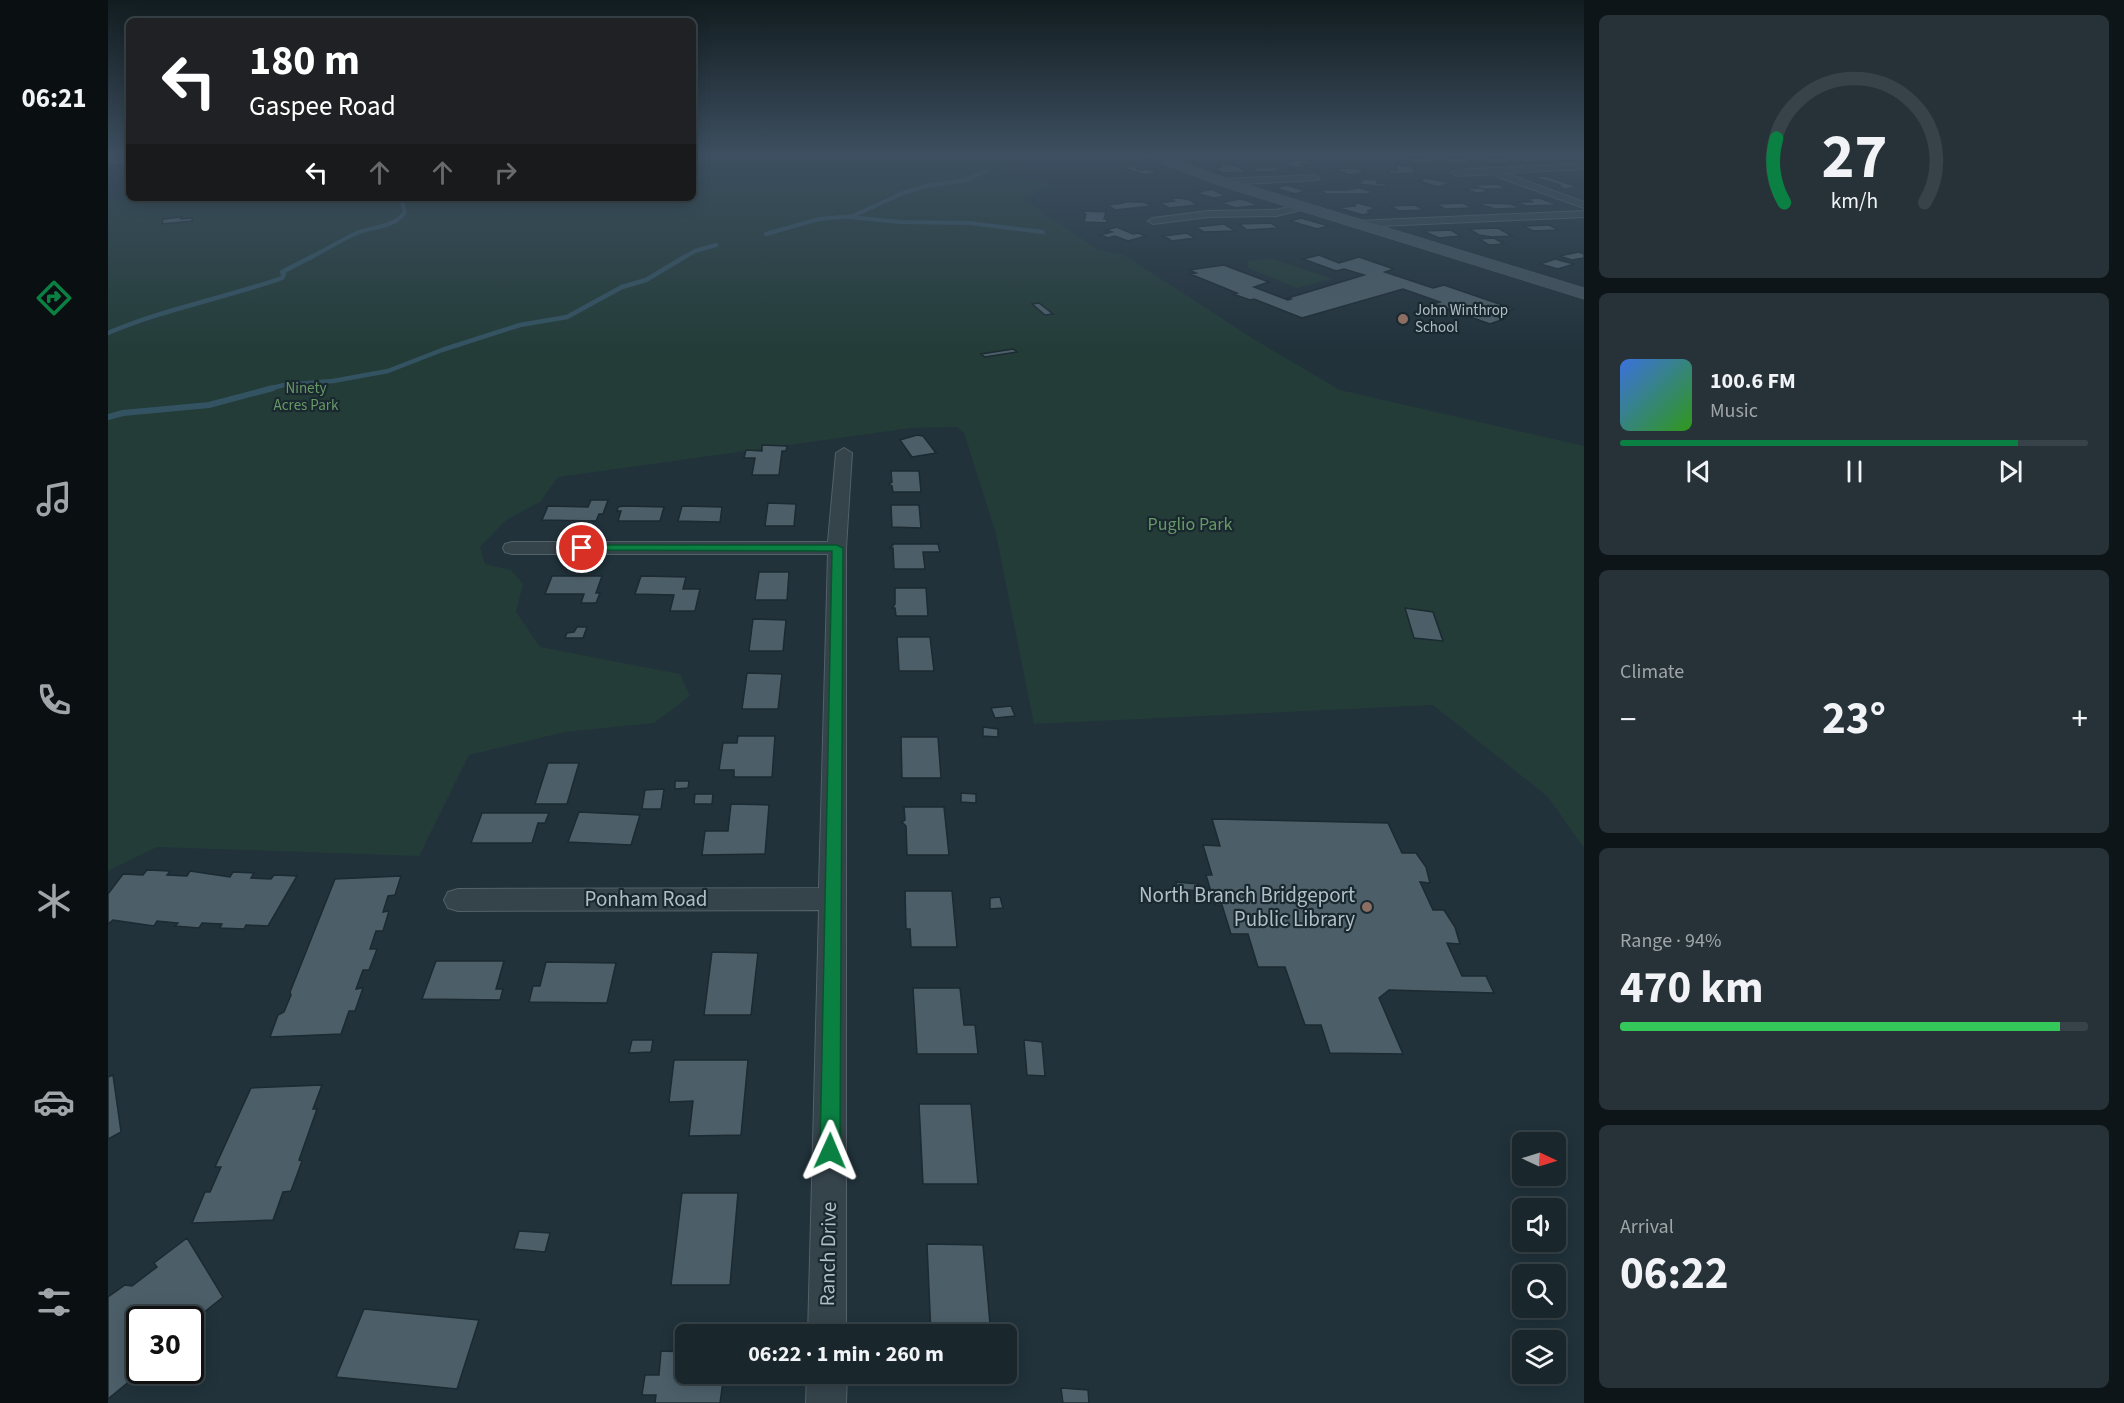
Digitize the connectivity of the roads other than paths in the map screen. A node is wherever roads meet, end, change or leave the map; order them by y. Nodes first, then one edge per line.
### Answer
1 (1166, 219) edge
2 (1342, 219) edge
3 (1460, 219) edge
4 (1153, 221) dead end
5 (1357, 224) junction
6 (1584, 294) edge
7 (844, 453) dead end
8 (512, 548) dead end
9 (837, 548) junction
10 (833, 899) junction
11 (458, 900) dead end
12 (827, 1324) edge
13 (827, 1384) edge
14 (826, 1403) edge

1 - 4 street
2 - 5 street
3 - 5 street
5 - 6 street
7 - 9 street, Ranch Drive
8 - 9 street
9 - 10 street, Ranch Drive
10 - 11 street, Ponham Road
10 - 12 street, Ranch Drive
13 - 14 street

